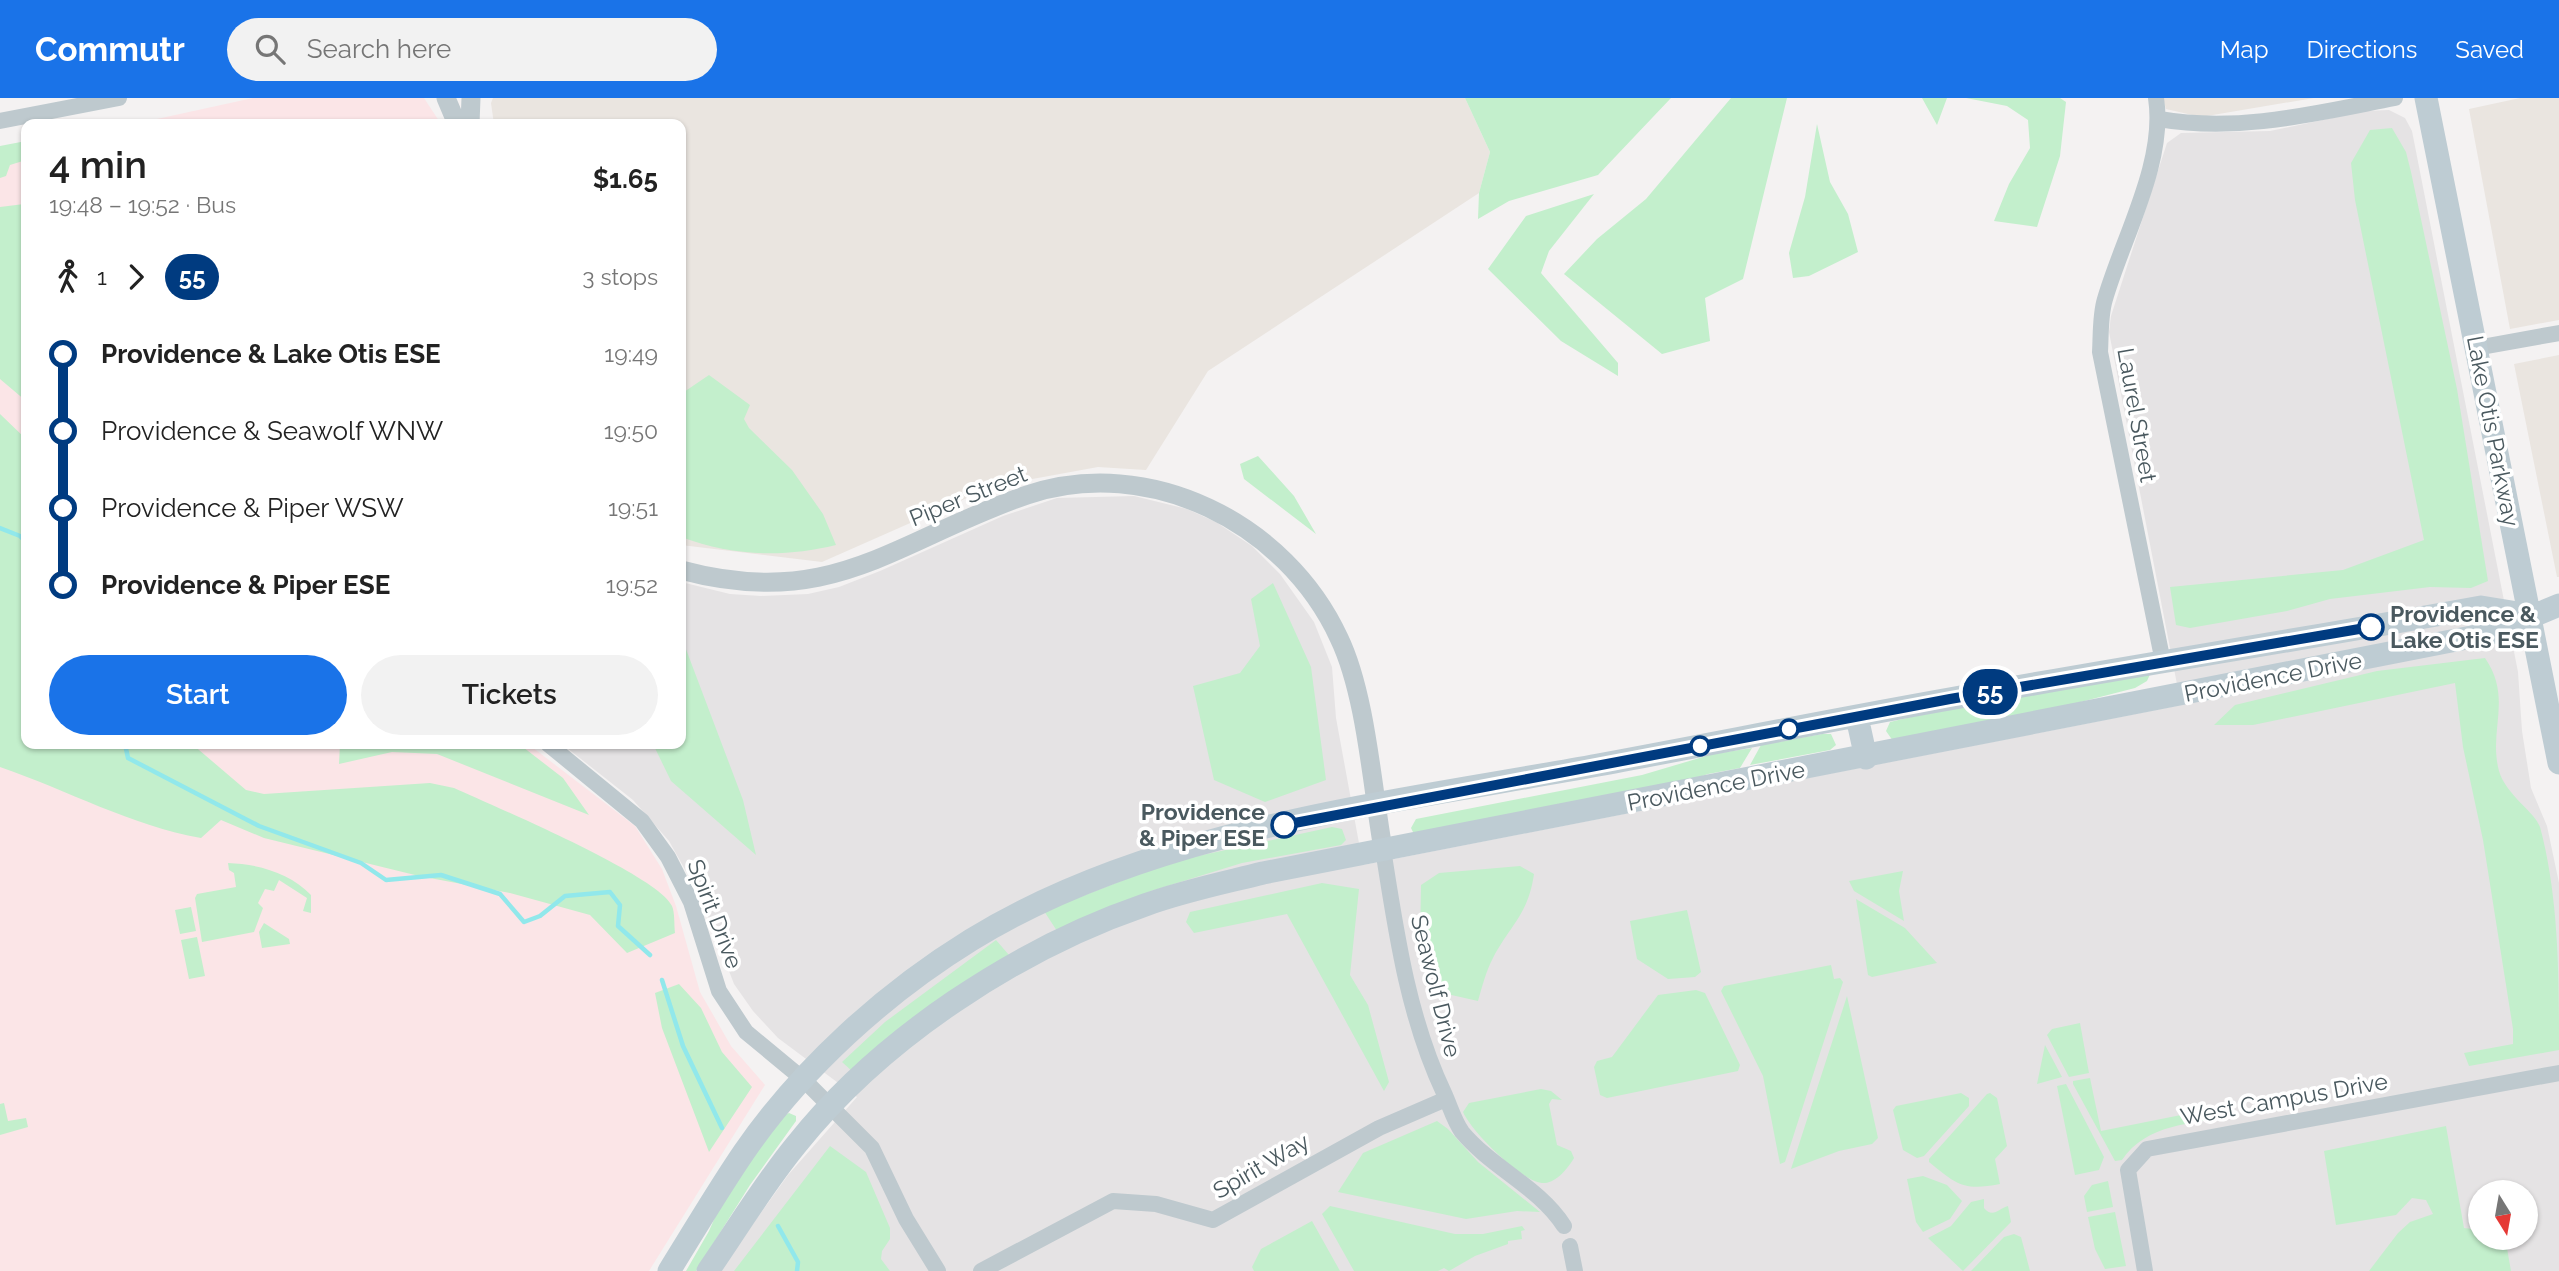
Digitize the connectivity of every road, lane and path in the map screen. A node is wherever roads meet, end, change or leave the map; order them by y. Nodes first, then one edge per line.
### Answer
1 (119, 98) edge
2 (446, 98) edge
3 (471, 98) edge
4 (2156, 98) edge
5 (2395, 98) edge
6 (2426, 98) edge
7 (455, 119) edge
8 (470, 119) edge
9 (2159, 119) junction
10 (0, 121) edge
11 (2559, 333) edge
12 (2476, 348) junction
13 (686, 571) edge
14 (2559, 605) edge
15 (2530, 615) junction
16 (2163, 662) junction
17 (2088, 713) junction
18 (1857, 717) junction
19 (554, 749) edge
20 (1866, 758) junction
21 (2559, 763) edge
22 (1376, 806) junction
23 (1383, 849) junction
24 (2559, 1073) edge
25 (804, 1080) junction
26 (1446, 1099) junction
27 (831, 1106) junction
28 (1560, 1219) dead end
29 (1570, 1246) dead end
30 (669, 1271) edge
31 (708, 1271) edge
32 (938, 1271) edge
33 (981, 1271) edge
34 (1575, 1271) edge
35 (2145, 1271) edge

1 - 10 street
2 - 7 street
3 - 8 street
4 - 9 street, Laurel Street
5 - 9 street
6 - 12 main road, Lake Otis Parkway
9 - 16 street, Laurel Street
11 - 12 street
12 - 15 main road, Lake Otis Parkway
13 - 22 street, Piper Street
14 - 15 main road
15 - 16 main road, Providence Drive
15 - 17 main road, Providence Drive
15 - 21 main road, Lake Otis Parkway
16 - 17 main road
16 - 18 main road, Providence Drive
17 - 20 main road, Providence Drive
18 - 20 main road
18 - 22 main road, Providence Drive
19 - 25 street, Spirit Drive
20 - 23 main road, Providence Drive
22 - 23 street, Piper Street
22 - 25 main road, Providence Drive
23 - 26 street, Seawolf Drive
23 - 27 main road, Providence Drive
24 - 35 street, West Campus Drive
25 - 27 street, Spirit Drive
25 - 30 main road, Providence Drive
26 - 28 street, Seawolf Drive
26 - 33 street, Spirit Way
27 - 31 main road, Providence Drive
27 - 32 street
29 - 34 street

